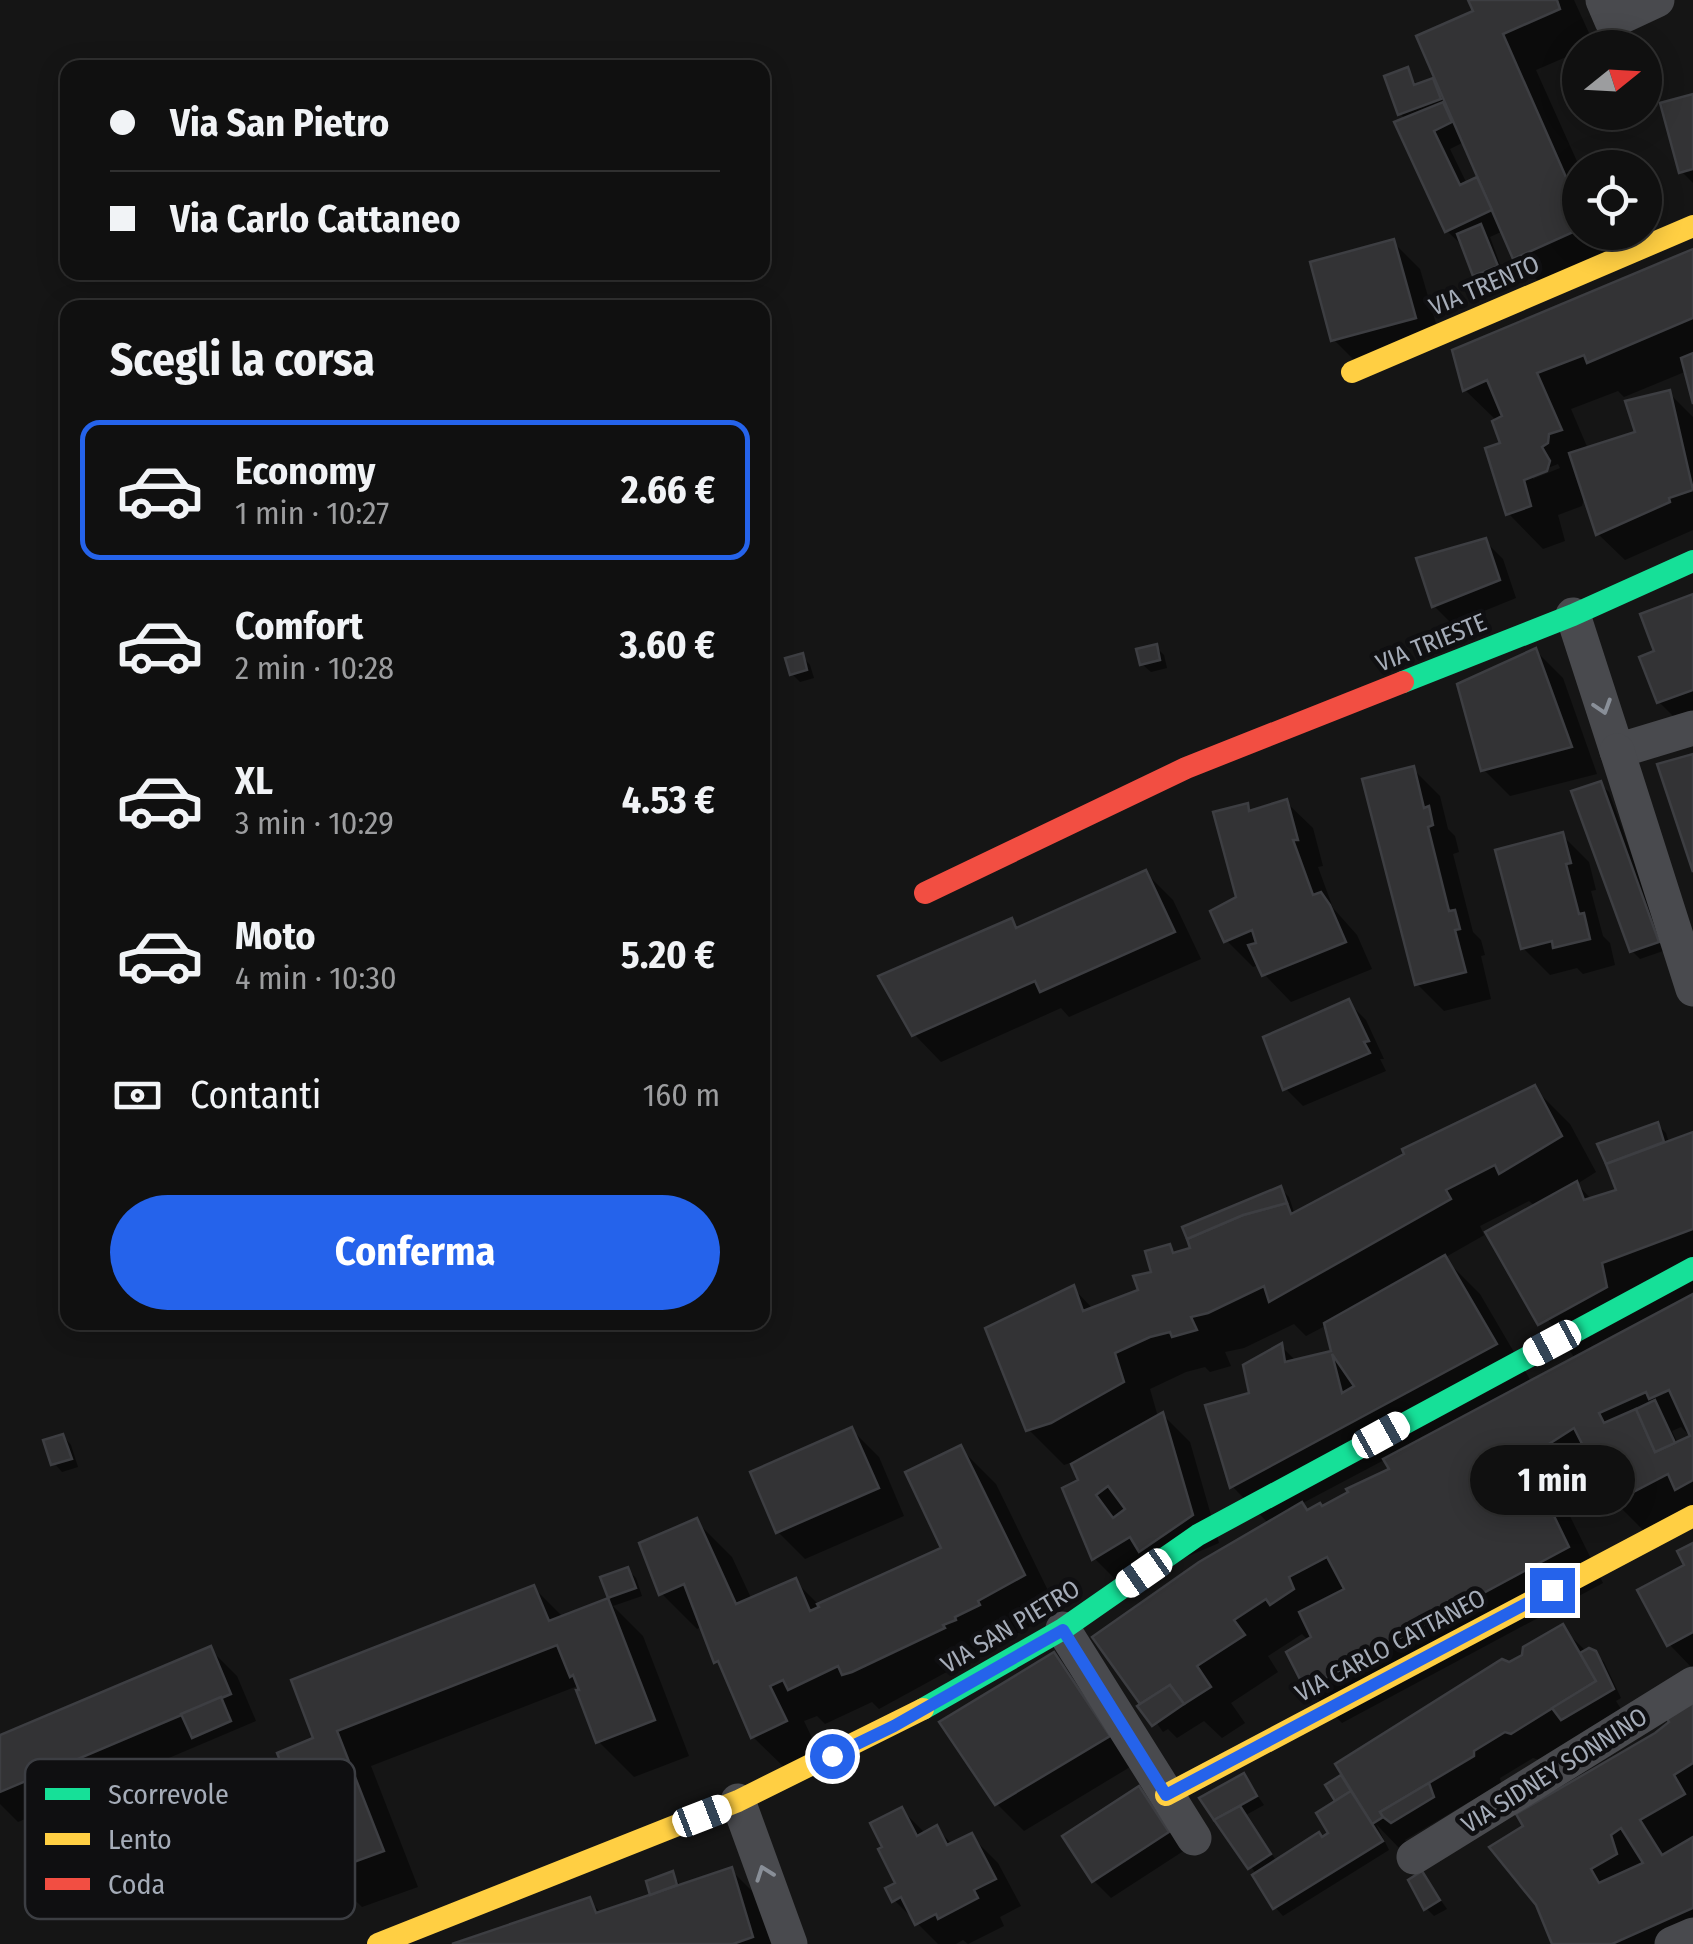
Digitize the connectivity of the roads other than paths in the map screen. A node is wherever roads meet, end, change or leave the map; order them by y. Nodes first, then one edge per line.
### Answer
1 (1657, 0) edge
2 (1607, 10) edge
3 (1693, 226) edge
4 (1352, 372) dead end
5 (1693, 561) edge
6 (1573, 615) junction
7 (1693, 728) edge
8 (1617, 750) junction
9 (925, 893) dead end
10 (1693, 988) edge
11 (1693, 1268) edge
12 (1693, 1516) edge
13 (1063, 1630) junction
14 (1693, 1684) edge
15 (1166, 1795) junction
16 (738, 1801) junction
17 (1194, 1838) dead end
18 (1414, 1857) dead end
19 (1693, 1935) edge
20 (378, 1944) edge
21 (790, 1944) edge
22 (1672, 1944) edge

1 - 2 street
3 - 4 street, VIA TRENTO
5 - 6 street, VIA TRIESTE
6 -> 8 street
6 - 9 street, VIA TRIESTE
7 - 8 street
8 - 10 street
11 - 13 street, VIA SAN PIETRO
12 - 15 street, VIA CARLO CATTANEO
13 - 15 street
13 - 16 street, VIA SAN PIETRO
14 - 18 street, VIA SIDNEY SONNINO
15 - 17 street
16 - 20 street, VIA SAN PIETRO
21 -> 16 street
19 - 22 street

